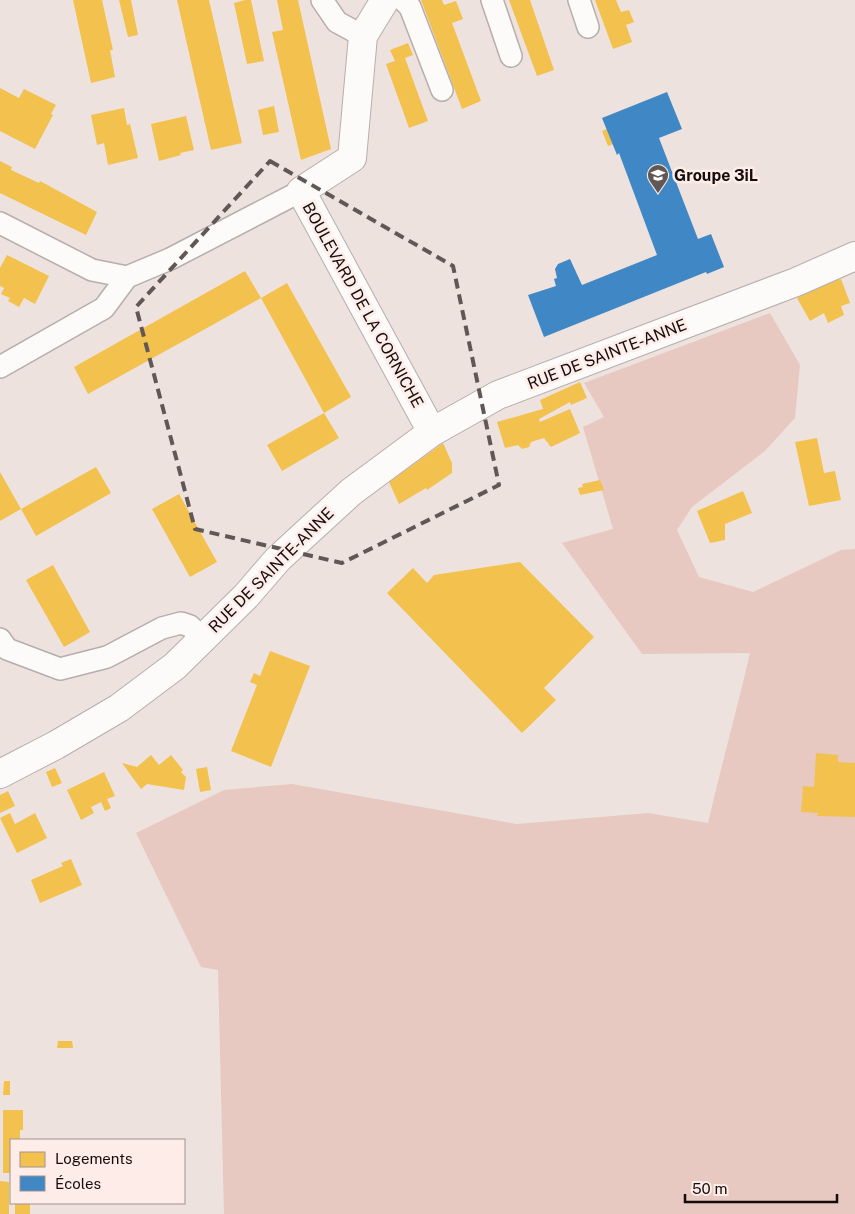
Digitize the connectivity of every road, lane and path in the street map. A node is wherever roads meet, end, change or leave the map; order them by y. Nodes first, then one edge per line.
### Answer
1 (322, 0) edge
2 (385, 0) edge
3 (403, 0) edge
4 (492, 0) edge
5 (579, 0) edge
6 (588, 27) dead end
7 (363, 36) junction
8 (511, 56) dead end
9 (442, 90) dead end
10 (301, 191) junction
11 (0, 223) edge
12 (855, 256) edge
13 (127, 277) junction
14 (0, 367) edge
15 (432, 432) junction
16 (0, 639) edge
17 (203, 639) junction
18 (0, 774) edge

1 - 7 street
2 - 7 street, BOULEVARD DE LA CORNICHE
3 - 9 street
4 - 8 street
5 - 6 street
7 - 10 street, BOULEVARD DE LA CORNICHE
10 - 13 street
10 - 15 street, BOULEVARD DE LA CORNICHE
11 - 13 street
12 - 15 street, RUE DE SAINTE-ANNE
13 - 14 street
15 - 17 street, RUE DE SAINTE-ANNE
16 - 17 street
17 - 18 street, RUE DE SAINTE-ANNE

